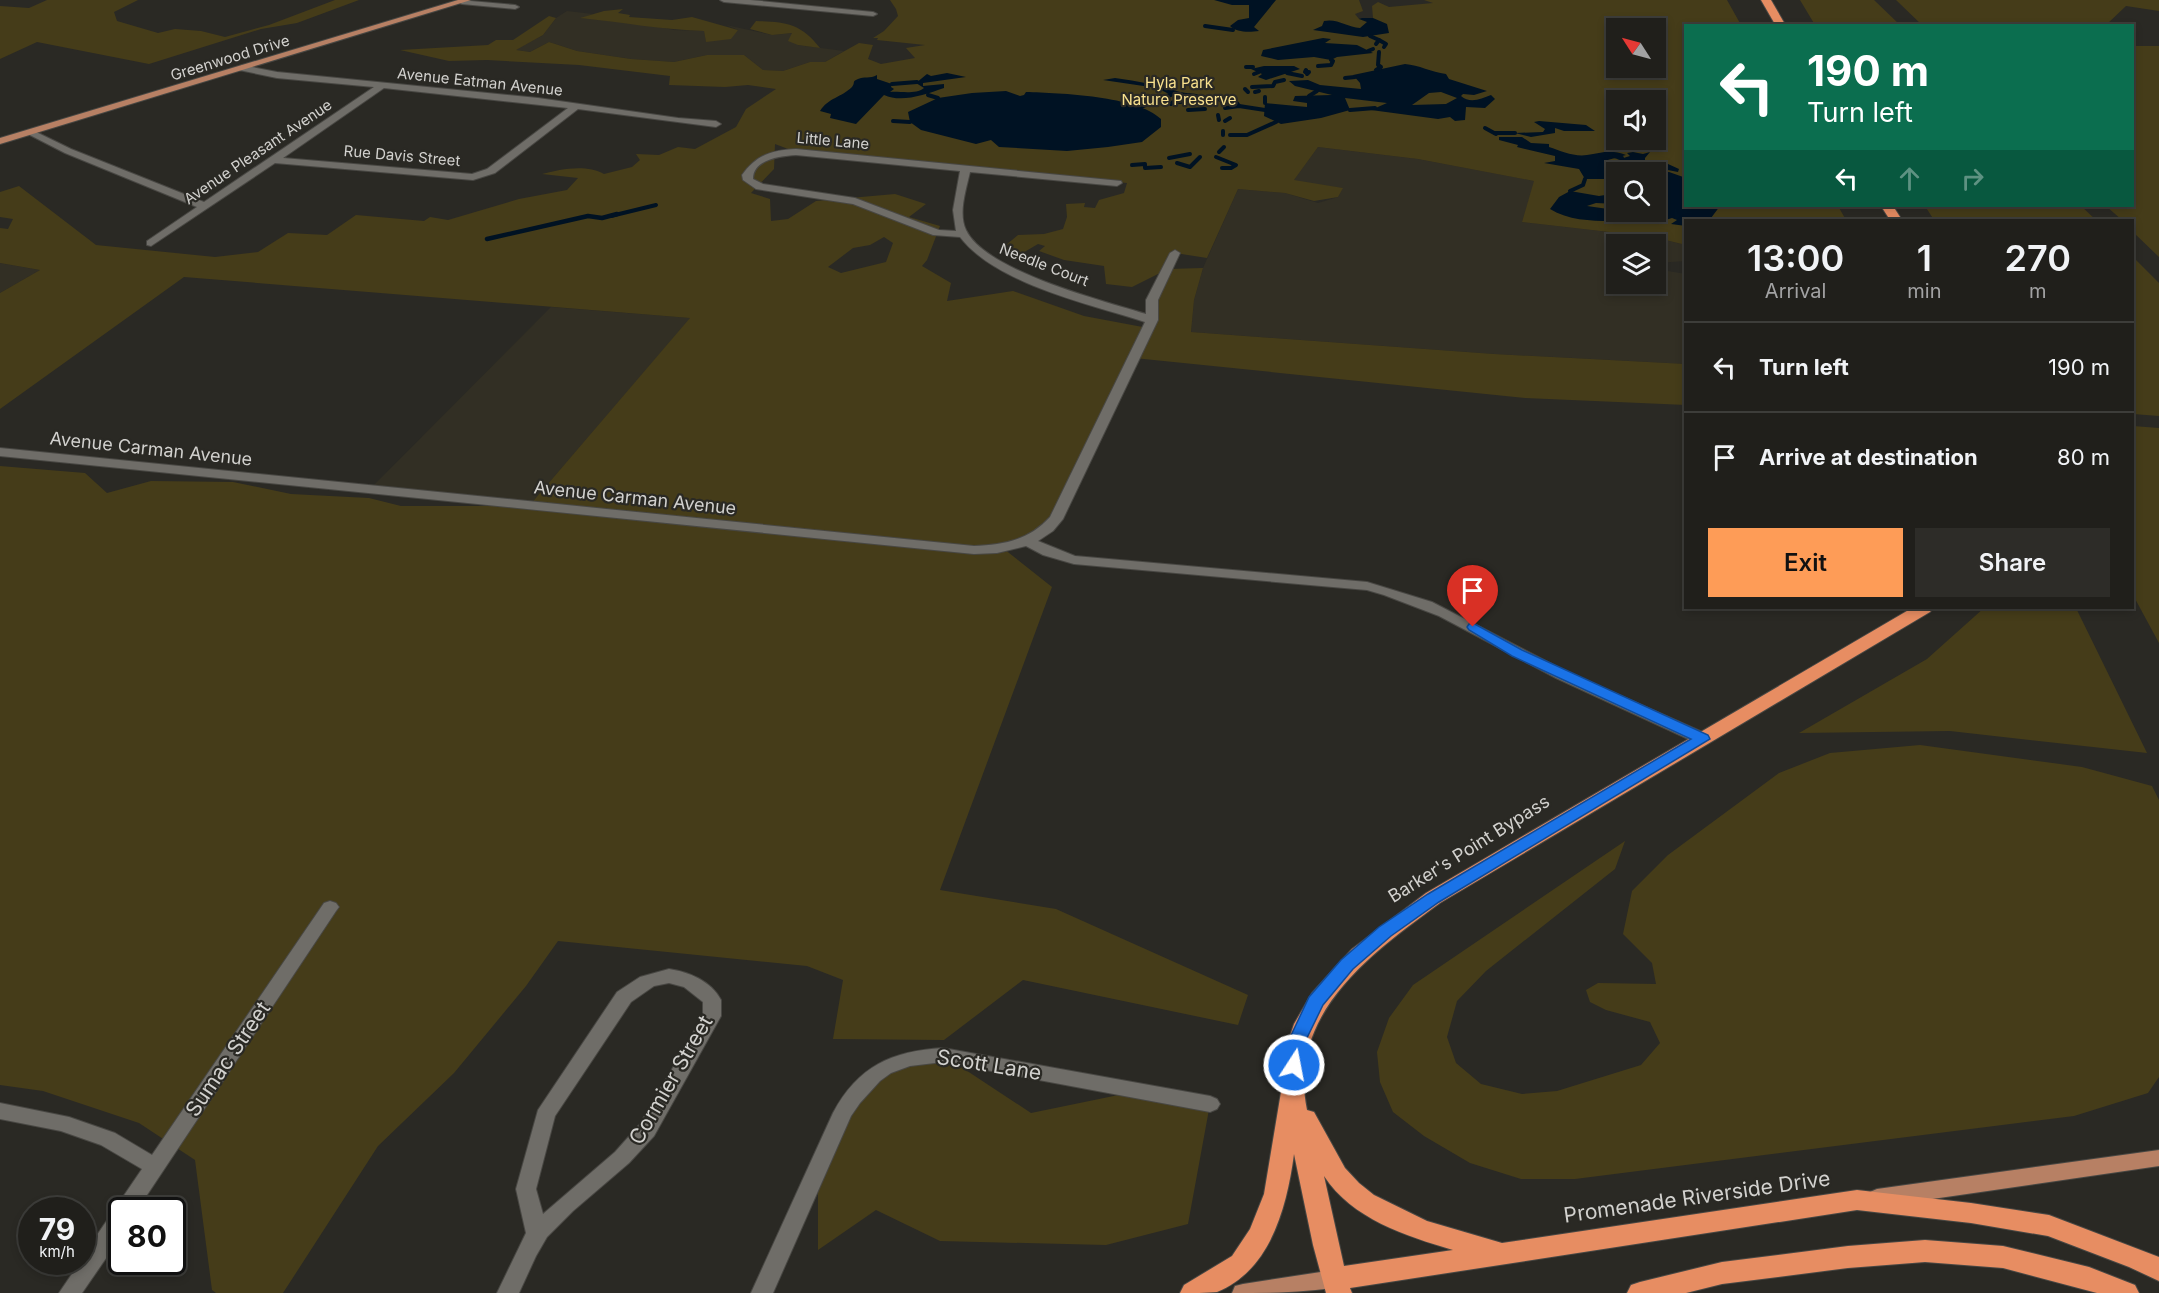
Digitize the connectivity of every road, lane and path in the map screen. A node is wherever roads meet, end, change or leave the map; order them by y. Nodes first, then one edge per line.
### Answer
1 (724, 0) edge
2 (1766, 0) edge
3 (465, 1) edge
4 (515, 7) dead end
5 (873, 14) dead end
6 (1780, 24) edge
7 (242, 68) junction
8 (382, 86) junction
9 (575, 107) junction
10 (716, 124) dead end
11 (30, 132) junction
12 (0, 141) edge
13 (276, 160) junction
14 (965, 170) junction
15 (1117, 183) dead end
16 (204, 206) junction
17 (962, 234) junction
18 (151, 243) dead end
19 (1175, 253) dead end
20 (1152, 320) junction
21 (0, 452) edge
22 (1028, 542) junction
23 (1922, 609) edge
24 (1703, 739) junction
25 (330, 907) dead end
26 (1292, 1087) junction
27 (1210, 1104) dead end
28 (0, 1111) edge
29 (2159, 1158) edge
30 (155, 1167) junction
31 (135, 1197) edge
32 (1857, 1200) junction
33 (537, 1234) junction
34 (108, 1237) edge
35 (1503, 1253) junction
36 (2159, 1270) edge
37 (1336, 1286) edge
38 (1645, 1292) edge
39 (70, 1293) edge
40 (508, 1293) edge
41 (762, 1293) edge
42 (1193, 1293) edge
43 (1243, 1293) edge
44 (1640, 1293) edge
45 (1654, 1293) edge
46 (2126, 1293) edge

1 - 5 street
2 - 6 highway
3 - 4 street
3 - 7 main road, Greenwood Drive
7 - 8 street, Avenue Eatman Avenue
7 - 11 main road, Greenwood Drive
8 - 9 street, Avenue Eatman Avenue
8 - 13 street, Avenue Pleasant Avenue
9 - 10 street, Avenue Eatman Avenue
9 - 13 street, Rue Davis Street
11 - 12 main road, Greenwood Drive
11 - 16 street
13 - 16 street, Avenue Pleasant Avenue
14 - 15 street, Little Lane
14 - 17 street
14 - 17 street, Little Lane
16 - 18 street, Avenue Pleasant Avenue
17 - 20 street, Needle Court
19 - 20 street, Avenue Carman Avenue
20 - 22 street, Avenue Carman Avenue
21 - 22 street, Avenue Carman Avenue
22 - 24 street
23 - 24 highway, Barker's Point Bypass
24 - 26 highway, Barker's Point Bypass
25 - 30 street, Sumac Street
26 - 35 highway
26 - 37 highway, Barker's Point Bypass
26 - 42 highway
27 - 41 street, Scott Lane
28 - 30 street
29 - 32 main road, Promenade Riverside Drive
30 - 31 street, Sumac Street
32 - 35 highway, Promenade Riverside Drive
32 - 36 highway
33 - 33 street, Cormier Street
33 - 40 street, Cormier Street
34 - 39 street
35 - 37 highway, Promenade Riverside Drive
37 - 43 main road, Promenade Riverside Drive
38 - 44 highway
38 - 45 highway
38 - 46 highway

